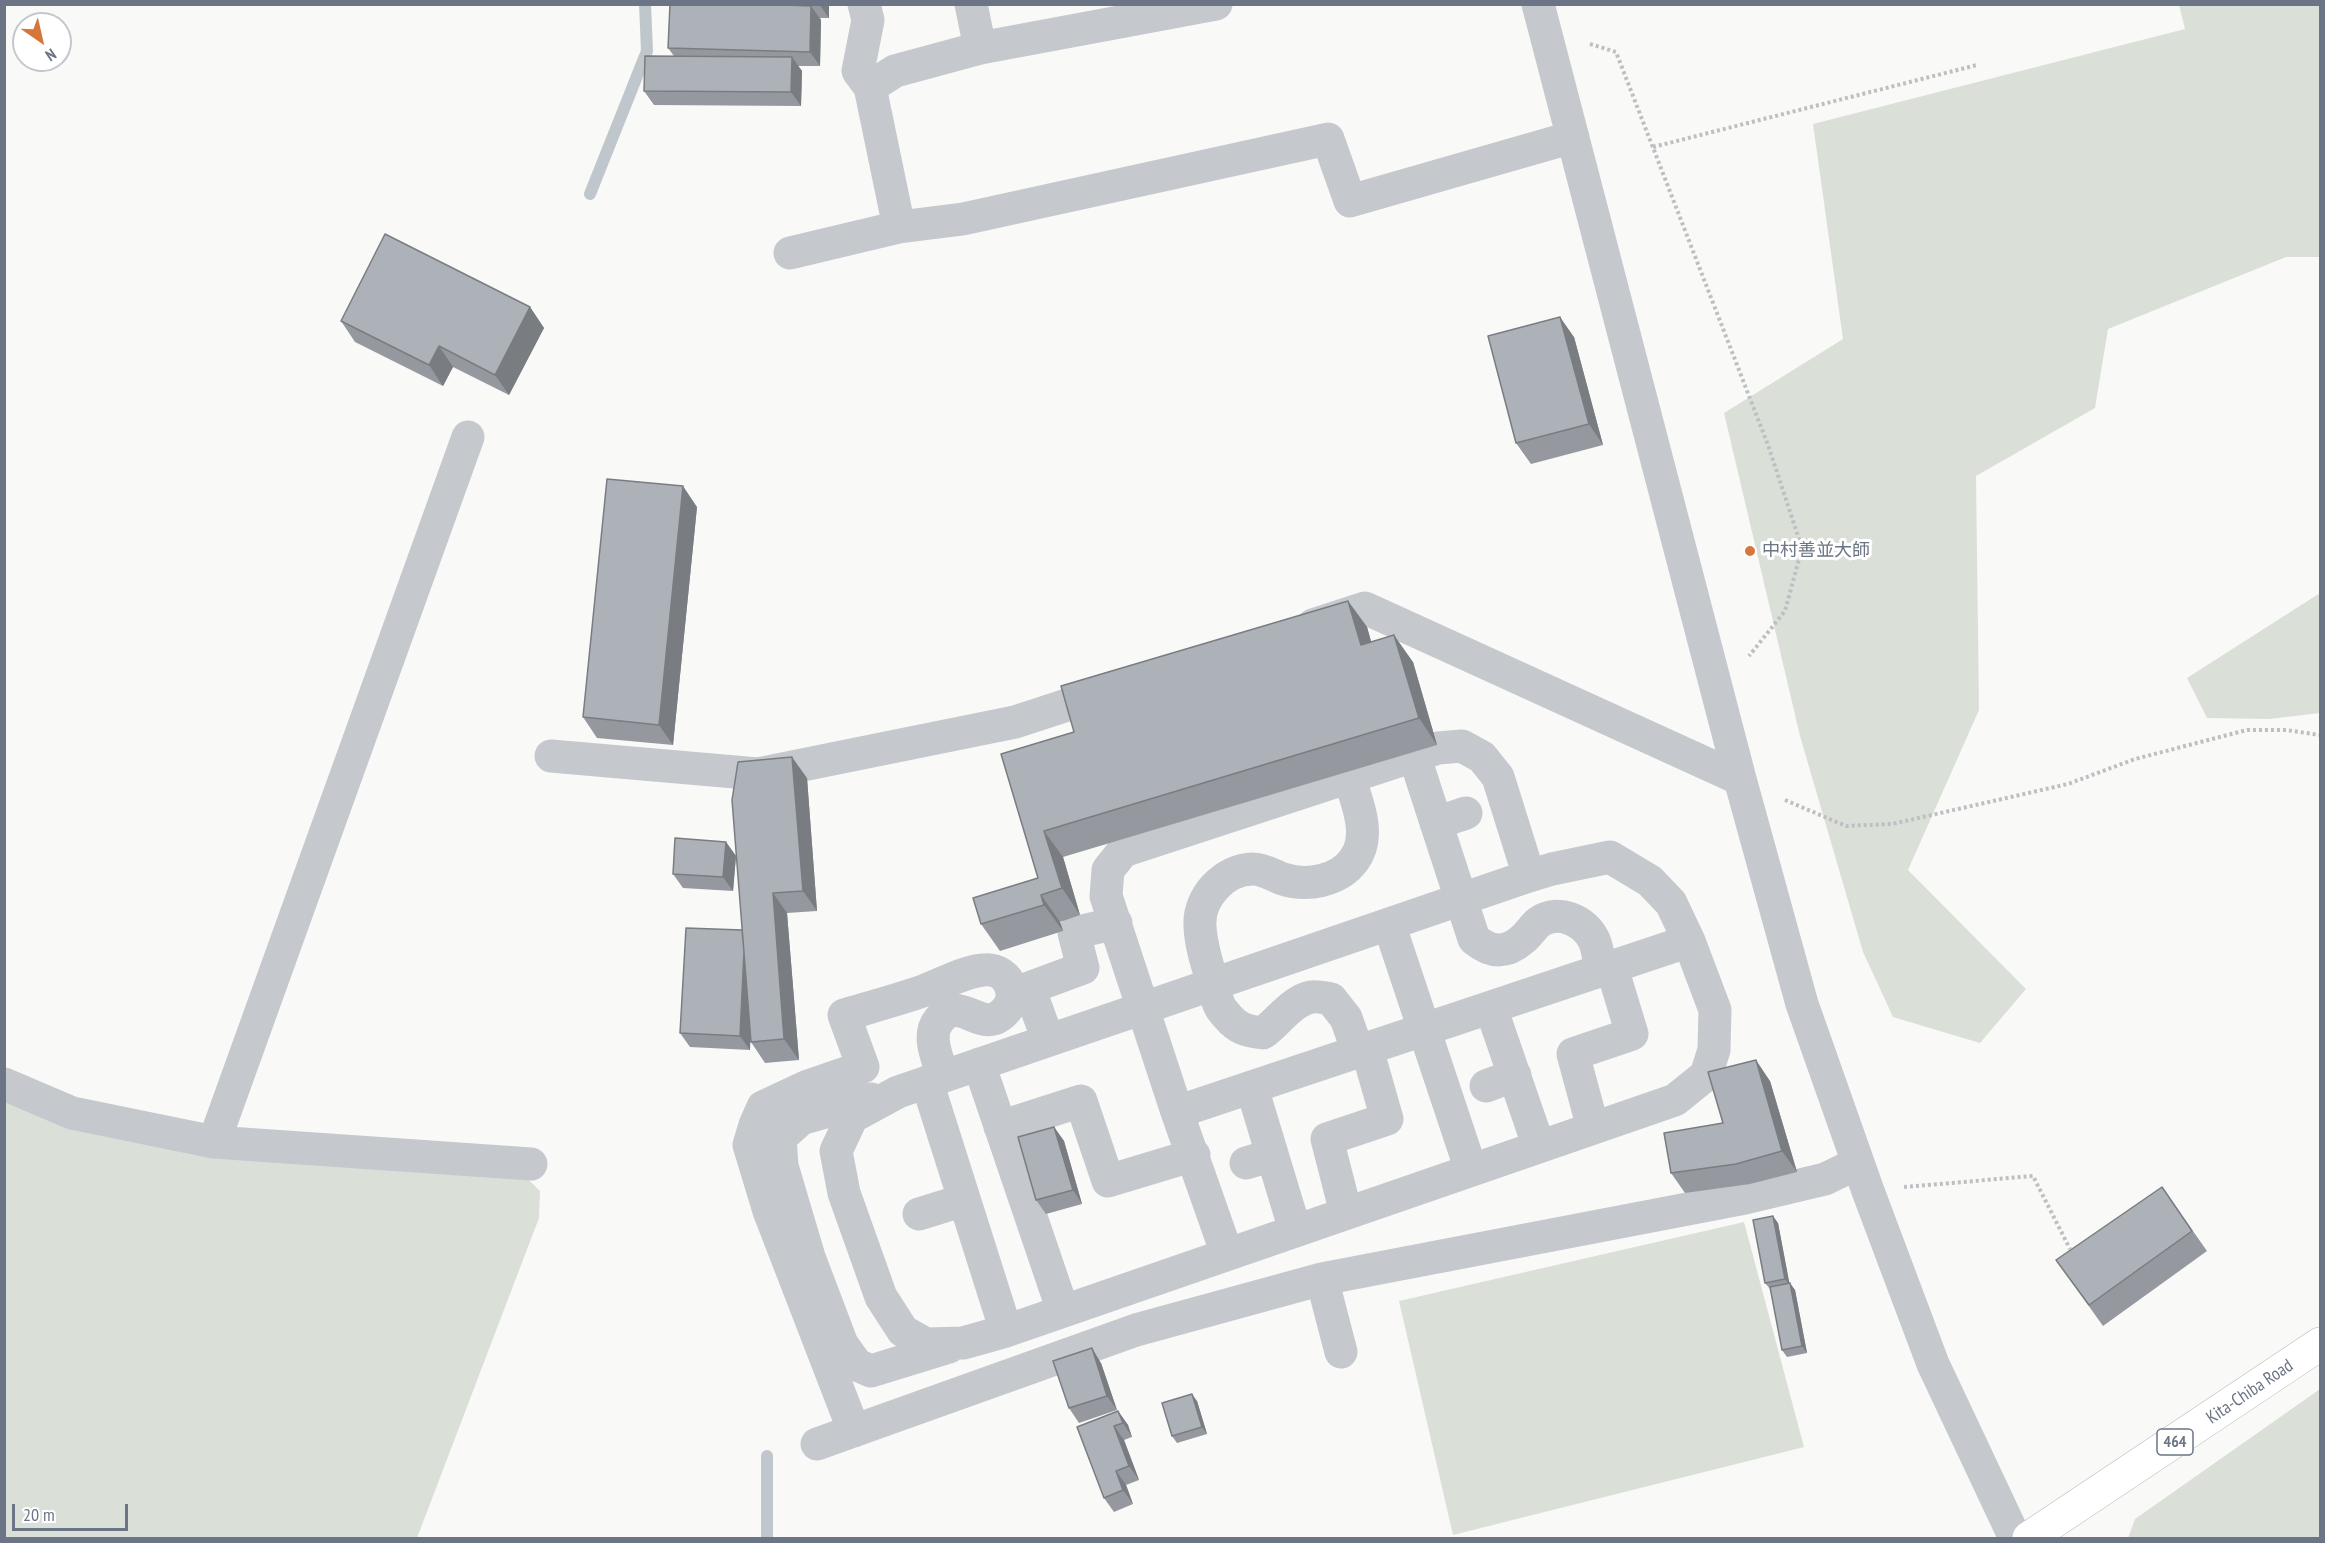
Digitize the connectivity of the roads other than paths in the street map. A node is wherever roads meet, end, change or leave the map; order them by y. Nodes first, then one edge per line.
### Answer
1 (864, 4) edge
2 (971, 4) edge
3 (1216, 4) edge
4 (1538, 4) edge
5 (980, 48) junction
6 (870, 87) junction
7 (1573, 137) junction
8 (899, 227) junction
9 (790, 253) dead end
10 (468, 437) dead end
11 (1286, 634) edge
12 (1139, 682) edge
13 (551, 756) dead end
14 (1414, 756) junction
15 (1350, 777) junction
16 (1740, 779) junction
17 (1529, 876) junction
18 (1461, 899) junction
19 (1116, 923) junction
20 (1389, 924) junction
21 (1689, 941) junction
22 (1607, 970) junction
23 (1214, 984) junction
24 (1144, 1008) junction
25 (1491, 1008) junction
26 (1426, 1030) junction
27 (1048, 1040) junction
28 (1362, 1051) junction
29 (979, 1064) junction
30 (923, 1083) junction
31 (4, 1084) edge
32 (1252, 1088) junction
33 (1177, 1112) junction
34 (1000, 1126) junction
35 (1593, 1128) junction
36 (214, 1142) junction
37 (1539, 1146) junction
38 (1194, 1155) junction
39 (531, 1164) dead end
40 (1472, 1170) junction
41 (1863, 1177) junction
42 (964, 1200) junction
43 (1346, 1213) junction
44 (920, 1214) dead end
45 (1295, 1230) junction
46 (1227, 1254) junction
47 (1322, 1279) junction
48 (1063, 1311) junction
49 (1006, 1331) junction
50 (963, 1343) junction
51 (2320, 1344) edge
52 (1341, 1352) dead end
53 (854, 1431) junction
54 (817, 1444) dead end
55 (2015, 1539) edge
56 (2029, 1539) edge

1 - 6 street
2 - 5 street
3 - 5 street
4 - 7 street
5 - 6 street
6 - 8 street
7 - 8 street
7 - 16 street
8 - 9 street
10 - 36 street
11 - 16 street
12 - 13 street
14 - 15 street
14 - 17 street
14 - 18 street
15 - 19 street
15 - 23 street
16 - 41 street
17 - 18 street
17 - 21 street
18 - 20 street
18 - 22 street
19 - 24 street
19 - 27 street
20 - 23 street
20 - 26 street
21 - 22 street
21 - 35 street
22 - 25 street
22 - 35 street
23 - 24 street
23 - 28 street
24 - 27 street
24 - 33 street
25 - 26 street
25 - 37 street
26 - 28 street
26 - 40 street
27 - 29 street
28 - 32 street
28 - 43 street
29 - 30 street
29 - 34 street
30 - 42 street
30 - 50 street
30 - 50 street
30 - 53 street
31 - 36 street
32 - 33 street
32 - 45 street
33 - 38 street
34 - 38 street
34 - 48 street
35 - 37 street
36 - 39 street
37 - 40 street
38 - 46 street
40 - 43 street
41 - 47 street
41 - 55 street
42 - 44 street
42 - 49 street
43 - 45 street
45 - 46 street
46 - 48 street
47 - 52 street
47 - 53 street
48 - 49 street
49 - 50 street
51 - 56 highway, Kita-Chiba Road / 464
53 - 54 street

